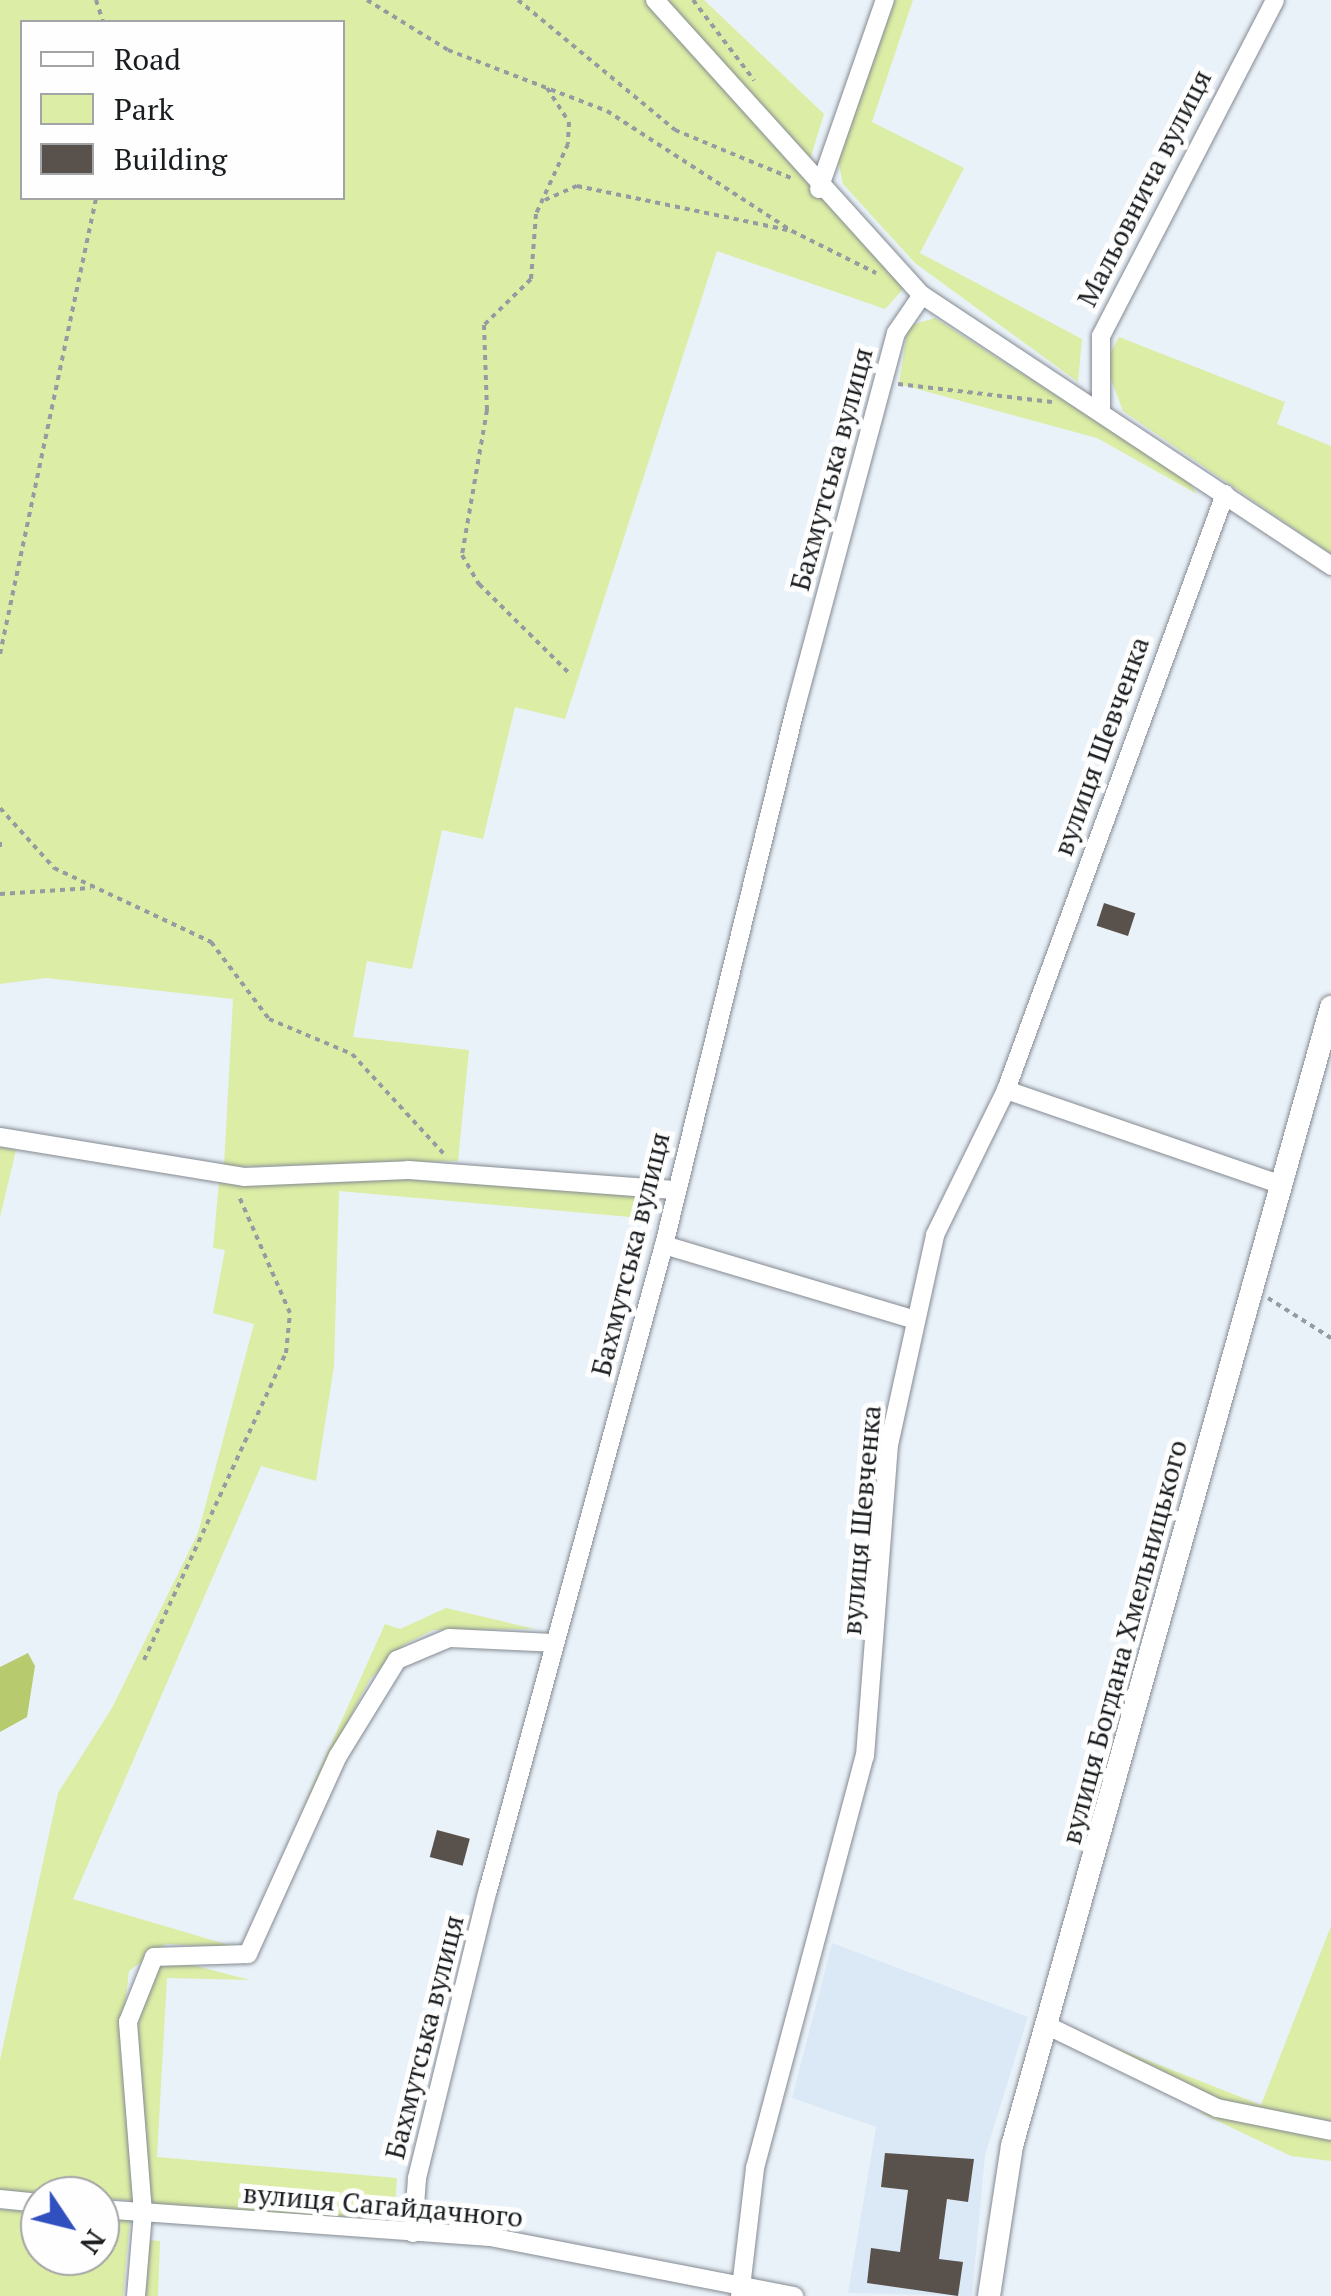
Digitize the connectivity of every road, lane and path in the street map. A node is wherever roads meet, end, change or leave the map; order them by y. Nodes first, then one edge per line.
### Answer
1 (367, 0) edge
2 (518, 0) edge
3 (655, 0) edge
4 (885, 0) edge
5 (1275, 0) edge
6 (547, 88) junction
7 (819, 188) junction
8 (96, 200) edge
9 (541, 202) junction
10 (792, 231) junction
11 (889, 279) dead end
12 (922, 296) junction
13 (883, 384) junction
14 (1094, 405) junction
15 (1225, 494) junction
16 (1331, 566) edge
17 (0, 654) edge
18 (571, 675) dead end
19 (0, 808) edge
20 (0, 842) edge
21 (0, 852) edge
22 (91, 888) junction
23 (0, 894) edge
24 (1331, 1007) edge
25 (1006, 1090) junction
26 (0, 1137) edge
27 (227, 1174) junction
28 (464, 1174) junction
29 (1282, 1186) junction
30 (675, 1190) junction
31 (664, 1245) junction
32 (1254, 1288) junction
33 (913, 1319) junction
34 (1331, 1338) edge
35 (554, 1642) junction
36 (144, 1660) dead end
37 (1046, 2025) junction
38 (1331, 2131) edge
39 (120, 2210) edge
40 (143, 2212) junction
41 (413, 2233) junction
42 (740, 2292) edge
43 (136, 2296) edge
44 (794, 2296) edge
45 (989, 2296) edge

1 - 6 path
2 - 7 path
3 - 7 street
4 - 7 street
5 - 14 street, Мальовнича вулиця
6 - 9 path
6 - 10 path
7 - 12 street
8 - 17 path
9 - 10 path
9 - 18 path
10 - 11 path
12 - 13 street, Бахмутська вулиця
12 - 14 street
13 - 14 path
13 - 30 street, Бахмутська вулиця
14 - 15 street
15 - 16 street
15 - 25 street, вулиця Шевченка
19 - 22 path
20 - 21 path
22 - 23 path
22 - 28 path
24 - 29 street, вулиця Богдана Хмельницького
25 - 29 street
25 - 33 street, вулиця Шевченка
26 - 27 street
27 - 28 street
27 - 36 path
28 - 30 street
29 - 32 street, вулиця Богдана Хмельницького
30 - 31 street, Бахмутська вулиця
31 - 33 street
31 - 35 street, Бахмутська вулиця
32 - 34 path
32 - 37 street, вулиця Богдана Хмельницького
33 - 42 street, вулиця Шевченка
35 - 40 street
35 - 41 street, Бахмутська вулиця
37 - 38 street
37 - 45 street, вулиця Богдана Хмельницького
39 - 40 street, вулиця Сагайдачного
40 - 41 street, вулиця Сагайдачного
40 - 43 street
41 - 42 street, вулиця Сагайдачного
42 - 44 street, вулиця Сагайдачного

